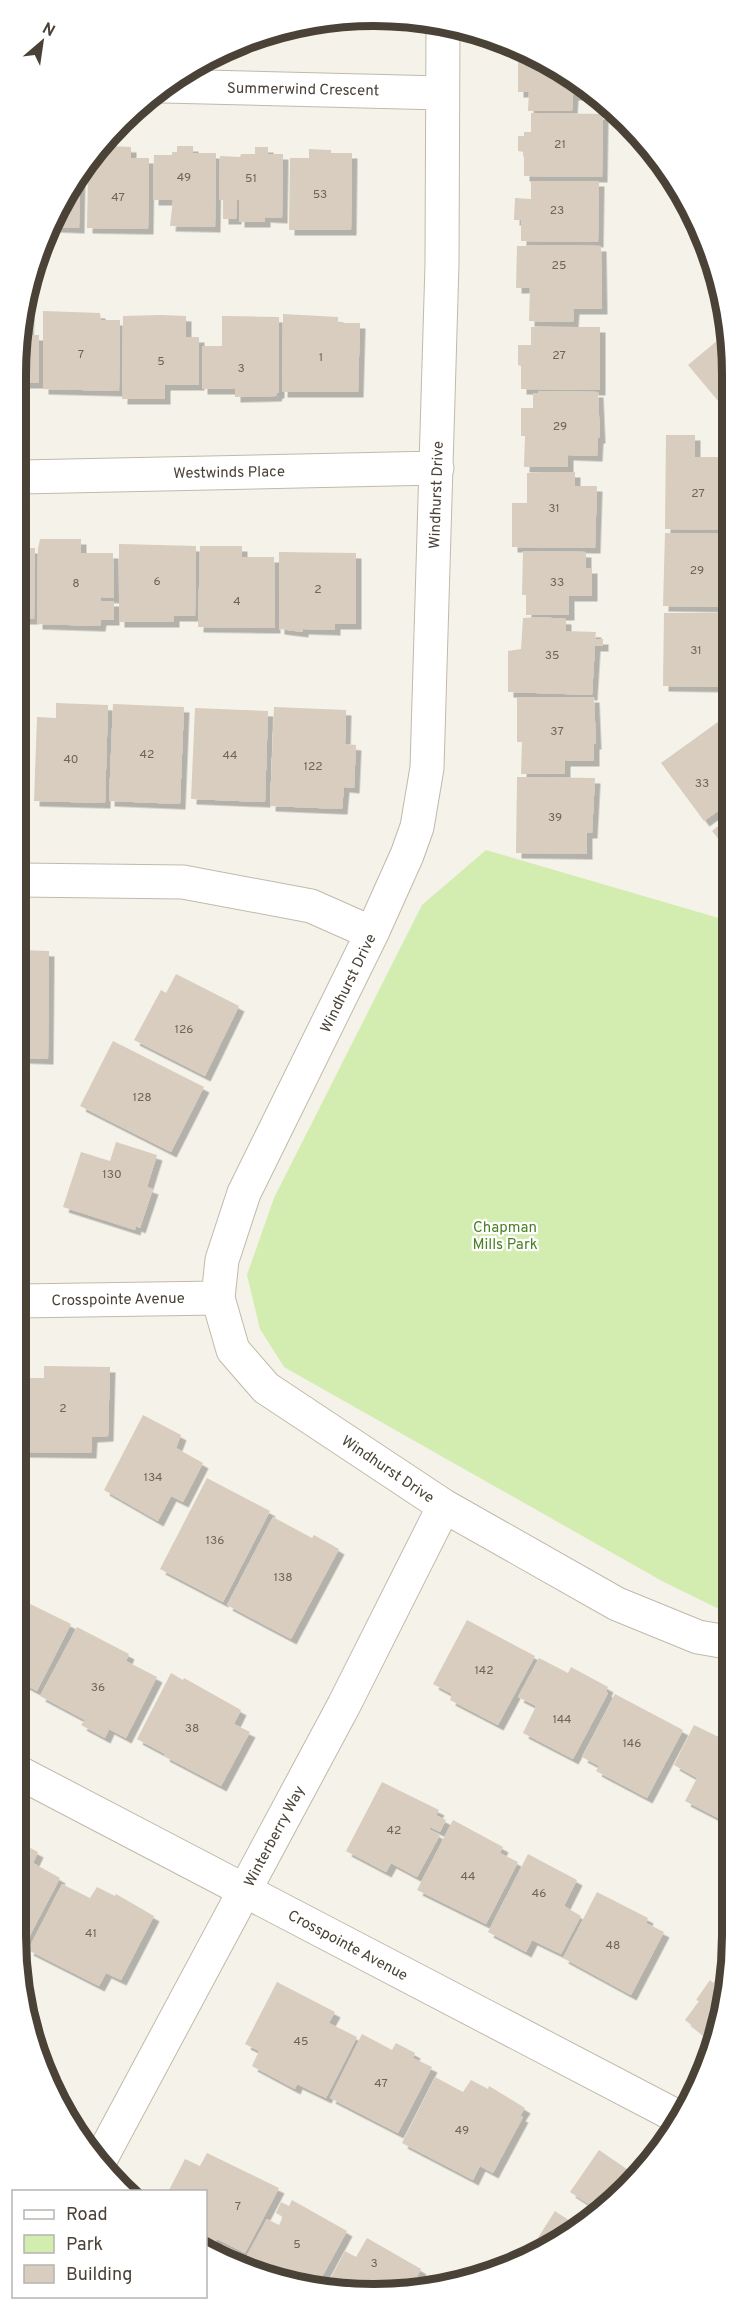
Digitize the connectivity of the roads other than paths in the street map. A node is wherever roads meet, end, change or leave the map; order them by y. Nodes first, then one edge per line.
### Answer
1 (443, 32) edge
2 (177, 86) edge
3 (442, 93) junction
4 (437, 468) junction
5 (26, 477) edge
6 (26, 880) edge
7 (372, 933) junction
8 (218, 1298) junction
9 (26, 1301) edge
10 (444, 1506) junction
11 (722, 1640) edge
12 (26, 1776) edge
13 (245, 1891) junction
14 (673, 2115) edge
15 (103, 2155) edge

1 - 3 street, Windhurst Drive
2 - 3 street, Summerwind Crescent
3 - 4 street, Windhurst Drive
4 - 5 street, Westwinds Place
4 - 7 street, Windhurst Drive
6 - 7 street
7 - 8 street, Windhurst Drive
8 - 9 street, Crosspointe Avenue
8 - 10 street, Windhurst Drive
10 - 11 street, Windhurst Drive
10 - 13 street, Winterberry Way
12 - 13 street, Crosspointe Avenue
13 - 14 street, Crosspointe Avenue
13 - 15 street, Winterberry Way

